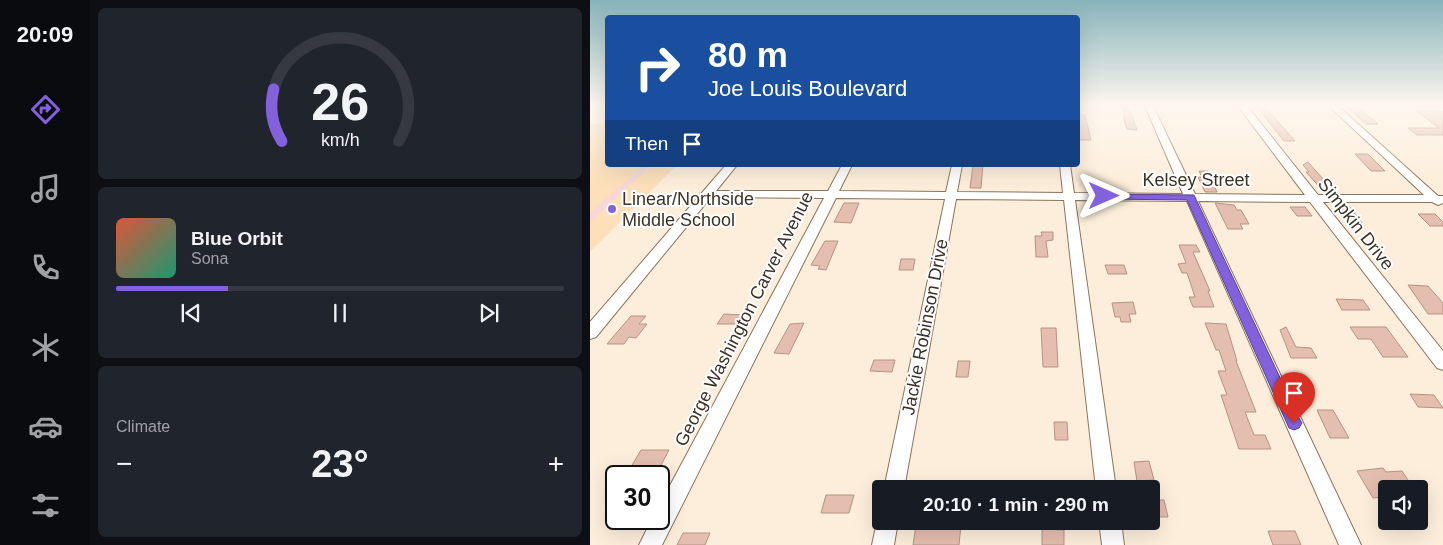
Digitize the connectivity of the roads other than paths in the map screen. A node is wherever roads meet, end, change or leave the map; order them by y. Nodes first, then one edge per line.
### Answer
1 (1161, 131) edge
2 (1262, 131) edge
3 (1361, 131) edge
4 (730, 167) edge
5 (846, 167) edge
6 (957, 167) edge
7 (1065, 167) edge
8 (708, 194) junction
9 (832, 194) junction
10 (951, 195) junction
11 (1069, 196) junction
12 (1191, 197) junction
13 (1314, 198) junction
14 (1440, 202) edge
15 (590, 333) edge
16 (1443, 363) edge
17 (896, 480) edge
18 (1105, 480) edge
19 (886, 530) edge
20 (1111, 530) edge
21 (650, 545) edge
22 (883, 545) edge
23 (1113, 545) edge
24 (1350, 545) edge

1 - 12 street
2 - 13 street, Simpkin Drive
3 - 14 street
4 - 8 street
5 - 9 street, George Washington Carver Avenue
6 - 10 street, Jackie Robinson Drive
7 - 11 street
8 - 9 street, Kelsey Street
8 - 15 street
9 - 10 street, Kelsey Street
9 - 21 street, George Washington Carver Avenue
10 - 11 street, Kelsey Street
10 - 17 street, Jackie Robinson Drive
11 - 12 street, Kelsey Street
11 - 18 street
12 - 13 street, Kelsey Street
12 - 24 street
13 - 14 street, Kelsey Street
13 - 16 street, Simpkin Drive
19 - 22 street
20 - 23 street

